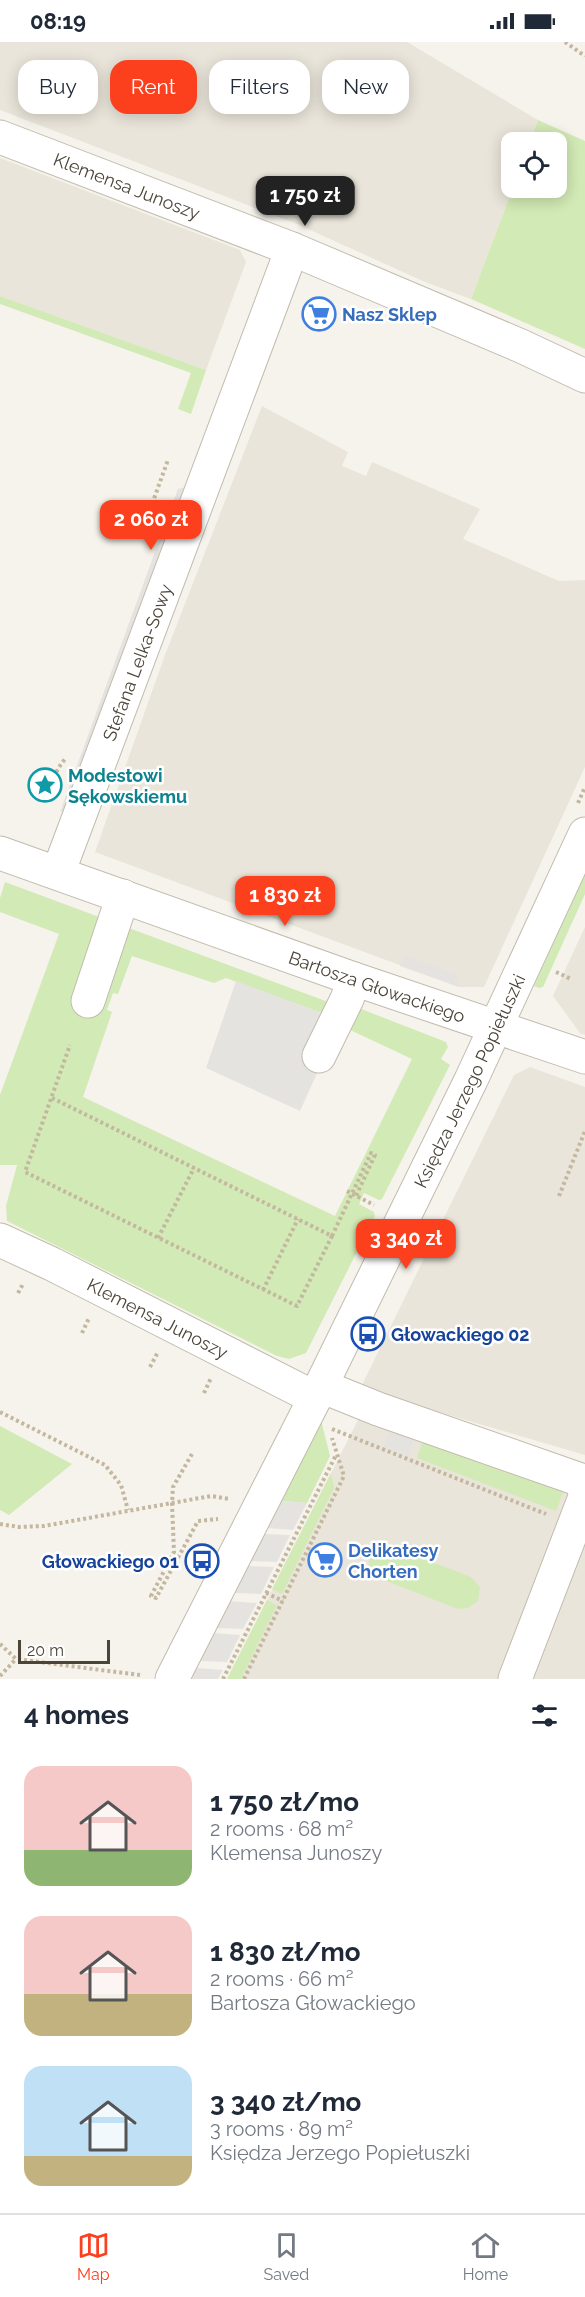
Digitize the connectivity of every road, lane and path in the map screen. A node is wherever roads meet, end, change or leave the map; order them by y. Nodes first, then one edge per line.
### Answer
1 (565, 42) edge
2 (585, 56) edge
3 (0, 137) edge
4 (292, 249) junction
5 (585, 376) edge
6 (168, 460) dead end
7 (148, 515) dead end
8 (60, 764) dead end
9 (48, 777) dead end
10 (53, 779) junction
11 (48, 806) dead end
12 (585, 834) edge
13 (0, 854) edge
14 (58, 873) junction
15 (123, 896) junction
16 (553, 970) dead end
17 (354, 979) junction
18 (571, 979) dead end
19 (88, 1001) dead end
20 (495, 1027) junction
21 (70, 1046) dead end
22 (319, 1056) dead end
23 (585, 1058) edge
24 (52, 1098) junction
25 (585, 1131) edge
26 (194, 1168) junction
27 (351, 1194) junction
28 (559, 1196) dead end
29 (383, 1209) dead end
30 (298, 1219) junction
31 (332, 1236) junction
32 (158, 1238) junction
33 (0, 1240) edge
34 (263, 1290) junction
35 (94, 1309) dead end
36 (82, 1334) dead end
37 (318, 1392) junction
38 (0, 1412) edge
39 (329, 1428) dead end
40 (192, 1454) dead end
41 (337, 1455) dead end
42 (585, 1488) edge
43 (238, 1500) dead end
44 (172, 1503) junction
45 (128, 1510) junction
46 (546, 1515) dead end
47 (228, 1518) dead end
48 (0, 1524) edge
49 (266, 1593) junction
50 (283, 1601) dead end
51 (0, 1644) edge
52 (16, 1659) junction
53 (0, 1676) edge
54 (161, 1678) edge
55 (223, 1679) edge
56 (515, 1679) edge

1 - 2 path
3 - 4 street, Klemensa Junoszy
4 - 5 street, Klemensa Junoszy
4 - 14 street, Stefana Lelka-Sowy
6 - 7 path
8 - 10 path
9 - 10 path
10 - 11 path
12 - 20 street, Księdza Jerzego Popiełuszki
13 - 14 street, Bartosza Głowackiego
14 - 15 street, Bartosza Głowackiego
15 - 17 street, Bartosza Głowackiego
15 - 19 street
16 - 18 path
17 - 20 street, Bartosza Głowackiego
17 - 22 street
20 - 23 street, Bartosza Głowackiego
20 - 37 street, Księdza Jerzego Popiełuszki
21 - 24 path
24 - 26 path
24 - 32 path
25 - 28 path
26 - 30 path
26 - 32 path
27 - 27 path
27 - 29 path
27 - 31 path
30 - 31 path
30 - 34 path
31 - 34 path
32 - 34 path
33 - 37 street, Klemensa Junoszy
35 - 36 path
37 - 42 street, Klemensa Junoszy
37 - 54 street, Księdza Jerzego Popiełuszki
38 - 45 path
39 - 46 path
40 - 44 path
41 - 49 path
42 - 56 street
43 - 44 path
44 - 45 path
44 - 47 path
45 - 48 path
49 - 50 path
49 - 55 path
51 - 52 path
52 - 53 path
52 - 54 path

